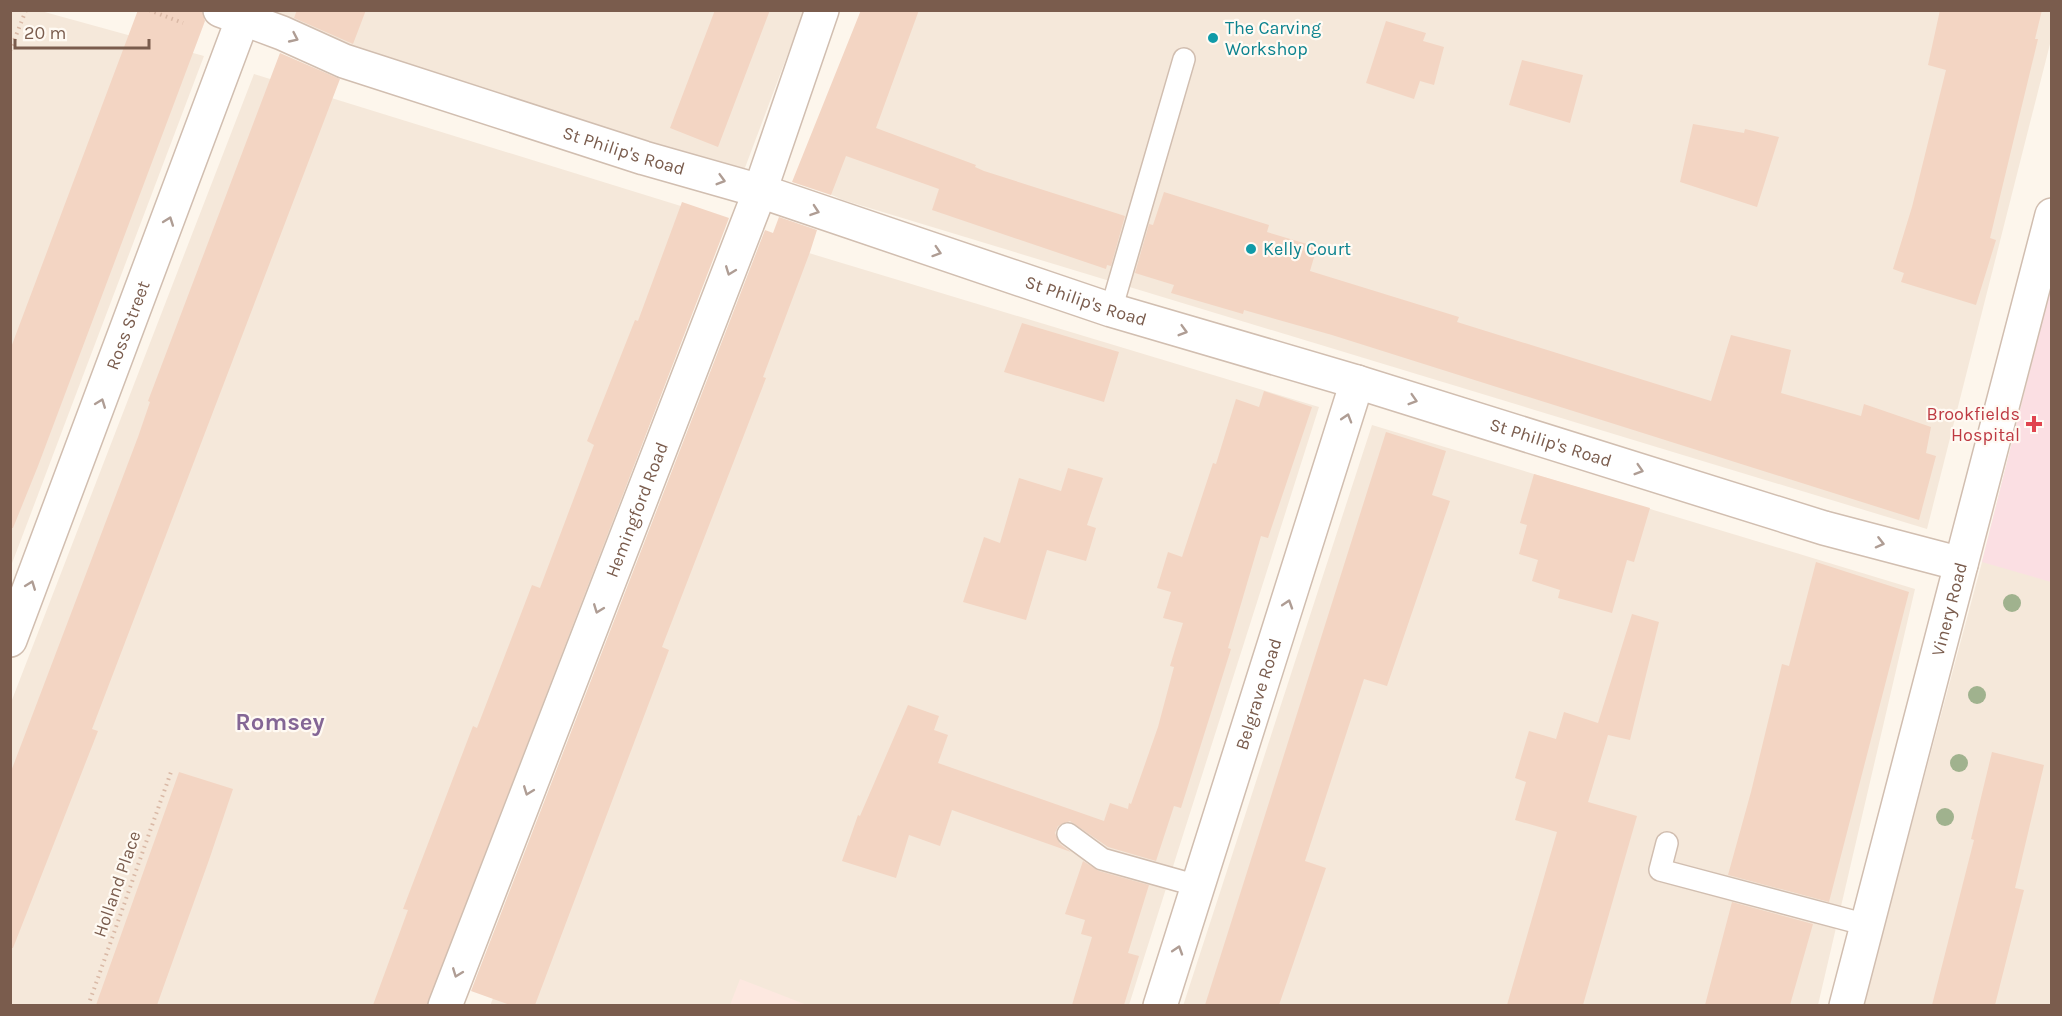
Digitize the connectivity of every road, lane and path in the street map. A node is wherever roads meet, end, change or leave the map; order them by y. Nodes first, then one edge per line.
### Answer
1 (26, 10) edge
2 (822, 10) edge
3 (237, 13) edge
4 (10, 51) edge
5 (1184, 59) dead end
6 (756, 204) junction
7 (2052, 215) edge
8 (1111, 310) junction
9 (1357, 382) junction
10 (1961, 564) junction
11 (10, 640) edge
12 (171, 772) dead end
13 (1068, 834) dead end
14 (1667, 843) dead end
15 (1198, 886) junction
16 (1867, 925) junction
17 (88, 1005) edge
18 (445, 1005) edge
19 (1160, 1005) edge
20 (1846, 1005) edge

1 - 4 path
2 - 6 street, Hemingford Road
3 -> 6 street, St Philip's Road
11 -> 3 street, Ross Street
5 - 8 lane
6 -> 8 street, St Philip's Road
6 -> 18 street, Hemingford Road
7 - 10 street, Vinery Road
8 -> 9 street, St Philip's Road
9 -> 10 street, St Philip's Road
15 -> 9 street, Belgrave Road
10 - 16 street, Vinery Road
12 - 17 path, Holland Place
13 - 15 lane
14 - 16 lane
19 -> 15 street, Belgrave Road
16 - 20 street, Vinery Road

